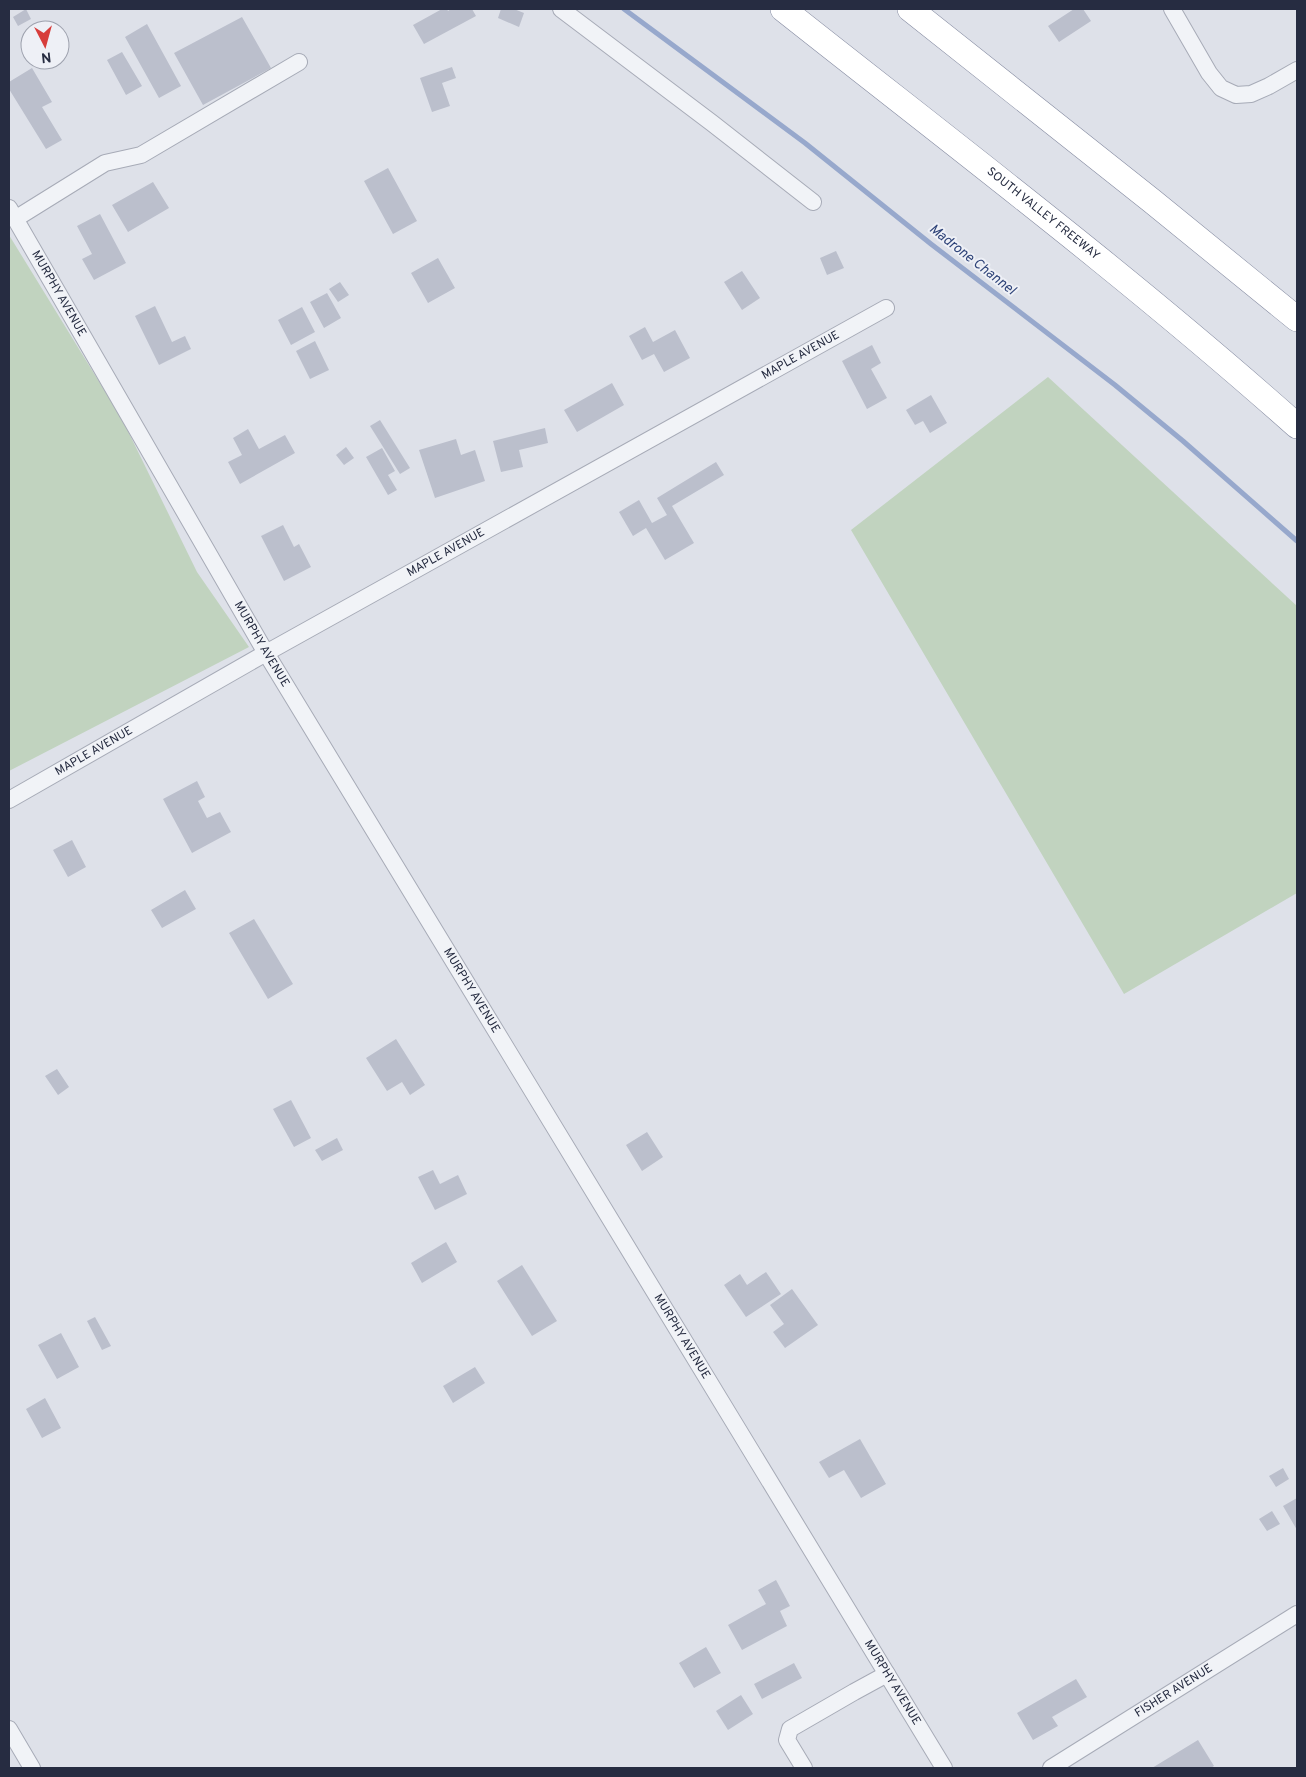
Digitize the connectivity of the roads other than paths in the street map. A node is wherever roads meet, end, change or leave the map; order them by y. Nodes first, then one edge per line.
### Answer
1 (561, 9) edge
2 (783, 9) edge
3 (910, 9) edge
4 (1172, 9) edge
5 (299, 62) dead end
6 (1297, 70) edge
7 (812, 202) dead end
8 (12, 213) edge
9 (886, 308) dead end
10 (1297, 319) edge
11 (1297, 426) edge
12 (266, 653) junction
13 (9, 800) edge
14 (1297, 1614) edge
15 (887, 1674) junction
16 (9, 1729) edge
17 (32, 1768) edge
18 (804, 1768) edge
19 (944, 1768) edge
20 (1050, 1768) edge

1 - 7 street
2 - 11 highway, SOUTH VALLEY FREEWAY
3 - 10 highway
4 - 6 street
5 - 8 street
8 - 12 street, MURPHY AVENUE
9 - 12 street, MAPLE AVENUE
12 - 13 street, MAPLE AVENUE
12 - 15 street, MURPHY AVENUE
14 - 20 street, FISHER AVENUE
15 - 18 street
15 - 19 street, MURPHY AVENUE
16 - 17 street

